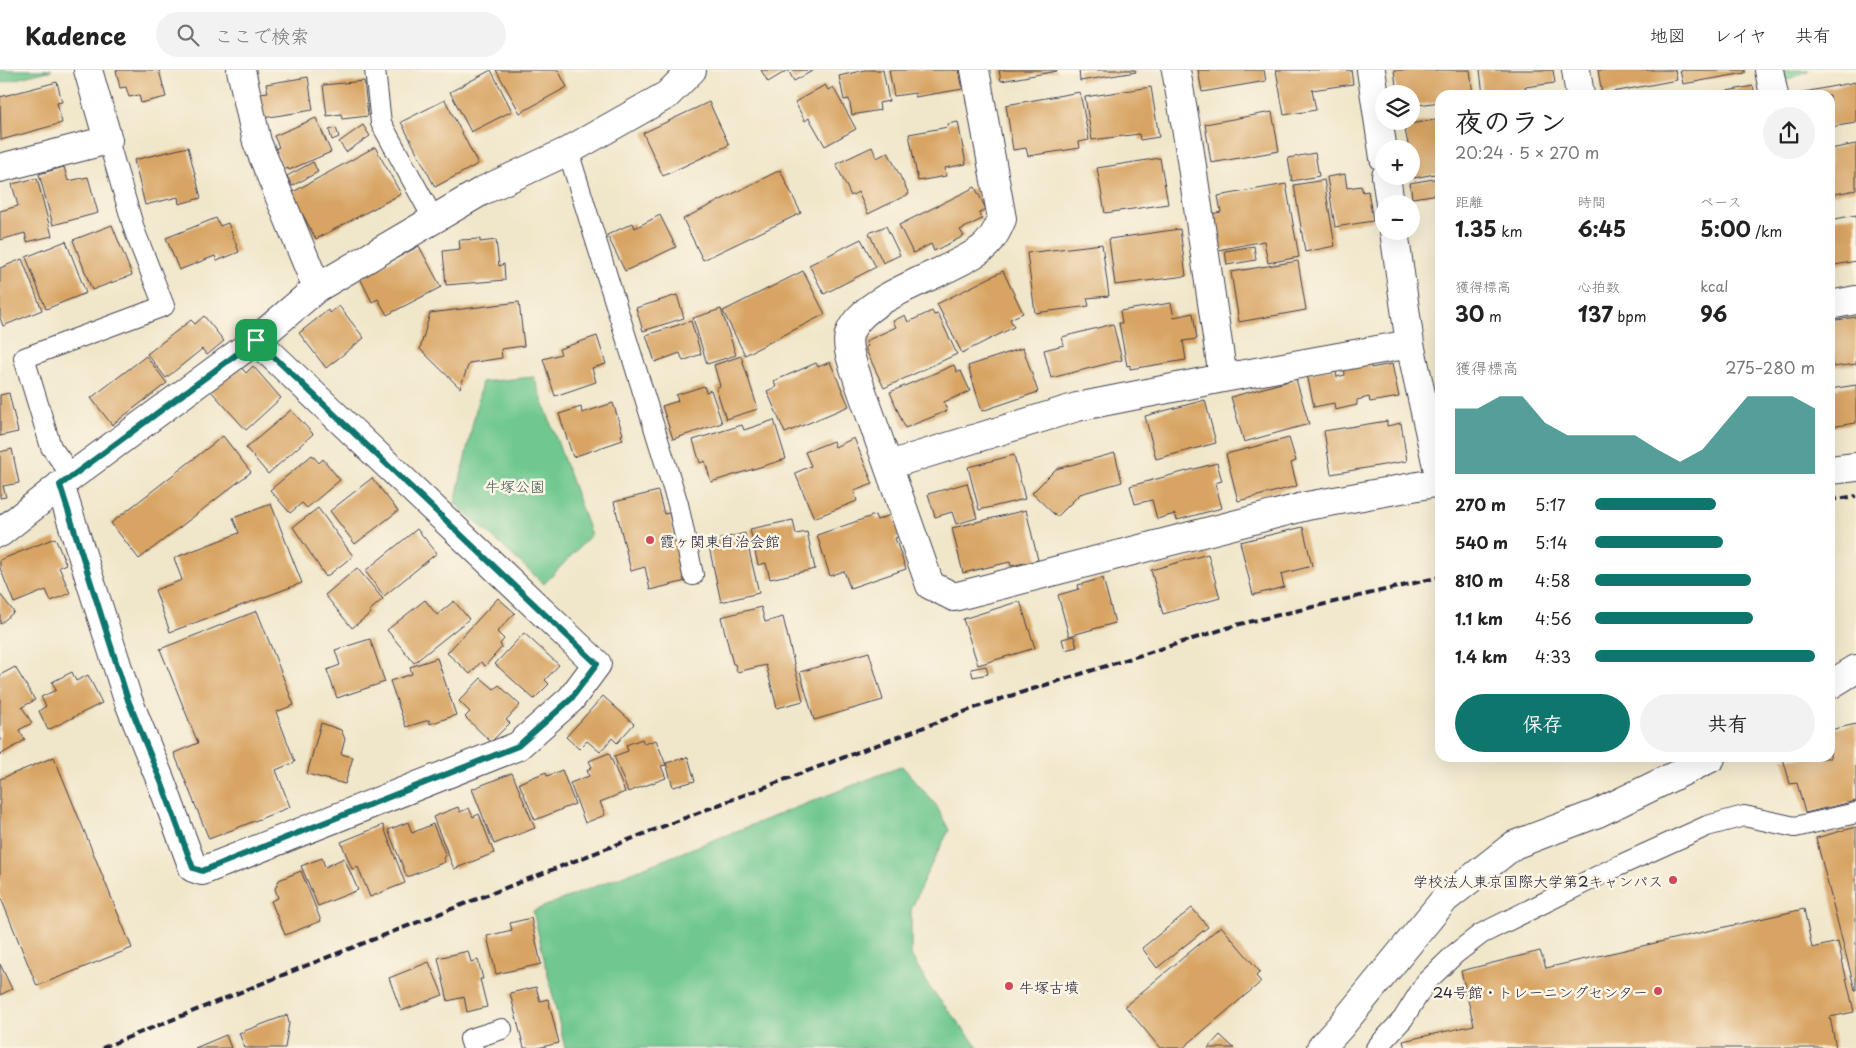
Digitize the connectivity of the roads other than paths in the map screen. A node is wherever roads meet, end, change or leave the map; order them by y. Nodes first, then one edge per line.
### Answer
1 (88, 70) edge
2 (241, 70) edge
3 (375, 70) edge
4 (692, 70) edge
5 (976, 70) edge
6 (1176, 70) edge
7 (1371, 70) edge
8 (1576, 70) edge
9 (1769, 70) edge
10 (1579, 90) edge
11 (1773, 90) edge
12 (108, 140) junction
13 (1381, 140) edge
14 (568, 151) junction
15 (0, 168) edge
16 (433, 218) junction
17 (1395, 240) edge
18 (317, 288) junction
19 (1856, 300) edge
20 (1835, 304) edge
21 (256, 340) junction
22 (1410, 344) junction
23 (1223, 378) junction
24 (1435, 458) edge
25 (889, 465) junction
26 (1856, 467) edge
27 (1835, 469) edge
28 (66, 481) junction
29 (1435, 482) edge
30 (0, 534) edge
31 (693, 576) dead end
32 (1856, 669) edge
33 (1835, 682) edge
34 (1703, 762) edge
35 (1856, 812) edge
36 (502, 1029) dead end
37 (473, 1048) edge
38 (1321, 1048) edge
39 (1376, 1048) edge

1 - 12 street
2 - 18 street
3 - 16 lane
4 - 14 street
5 - 25 street
6 - 23 street
7 - 13 street
8 - 10 street
9 - 11 street
12 - 15 street
12 - 28 lane
14 - 16 street
14 - 31 lane
16 - 18 street
17 - 22 street
18 - 21 street
19 - 20 street
21 - 28 street
21 - 28 street
22 - 23 street
22 - 24 street
23 - 25 street
25 - 29 street
26 - 27 street
28 - 30 street
32 - 33 street
34 - 38 street
35 - 39 lane
36 - 37 lane

